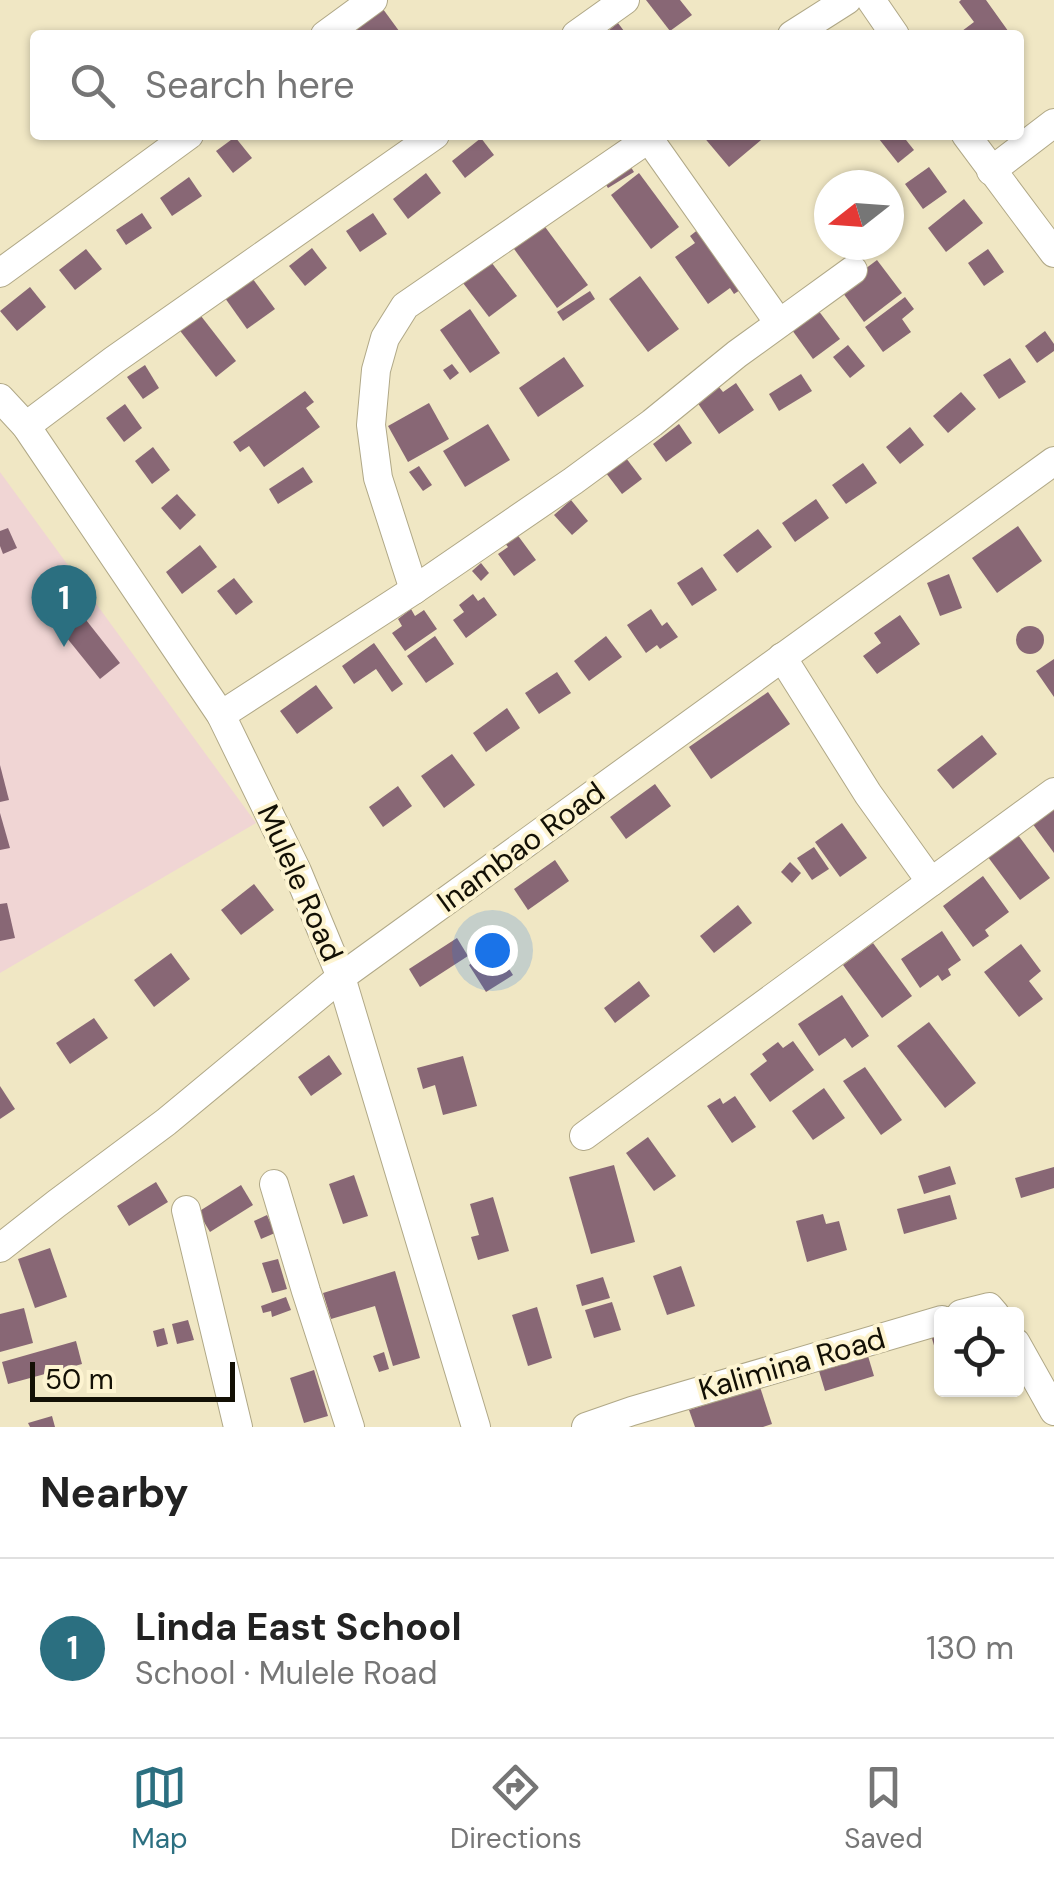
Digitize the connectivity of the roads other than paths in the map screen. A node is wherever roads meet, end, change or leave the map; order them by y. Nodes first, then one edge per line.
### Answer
1 (373, 0) edge
2 (626, 0) edge
3 (847, 0) edge
4 (871, 0) edge
5 (332, 30) edge
6 (583, 30) edge
7 (800, 30) edge
8 (892, 30) edge
9 (1054, 123) edge
10 (182, 140) edge
11 (428, 140) edge
12 (647, 140) edge
13 (653, 140) edge
14 (969, 140) edge
15 (991, 171) junction
16 (1054, 252) edge
17 (854, 270) dead end
18 (0, 273) edge
19 (779, 324) junction
20 (0, 398) edge
21 (26, 426) junction
22 (1054, 461) edge
23 (414, 590) junction
24 (782, 657) junction
25 (221, 715) junction
26 (1054, 792) edge
27 (930, 882) junction
28 (341, 977) junction
29 (584, 1136) dead end
30 (274, 1184) dead end
31 (186, 1210) dead end
32 (0, 1248) edge
33 (934, 1323) edge
34 (1024, 1358) edge
35 (1054, 1411) edge
36 (634, 1419) edge
37 (238, 1427) edge
38 (350, 1427) edge
39 (476, 1427) edge
40 (586, 1427) edge

1 - 5 street
2 - 6 street
3 - 7 street
4 - 8 street
9 - 15 street
10 - 18 street
11 - 21 street
12 - 23 street
13 - 19 street
14 - 15 street
15 - 16 street
17 - 19 street
19 - 23 street
20 - 21 street, Mulele Road
21 - 25 street, Mulele Road
22 - 24 street, Inambao Road
23 - 25 street
24 - 27 street
24 - 28 street, Inambao Road
25 - 28 street, Mulele Road
26 - 27 street
27 - 29 street
28 - 32 street, Inambao Road
28 - 39 street, Mulele Road
30 - 38 street
31 - 37 street
33 - 36 street, Kalimina Road
34 - 35 street
36 - 40 street, Kalimina Road

